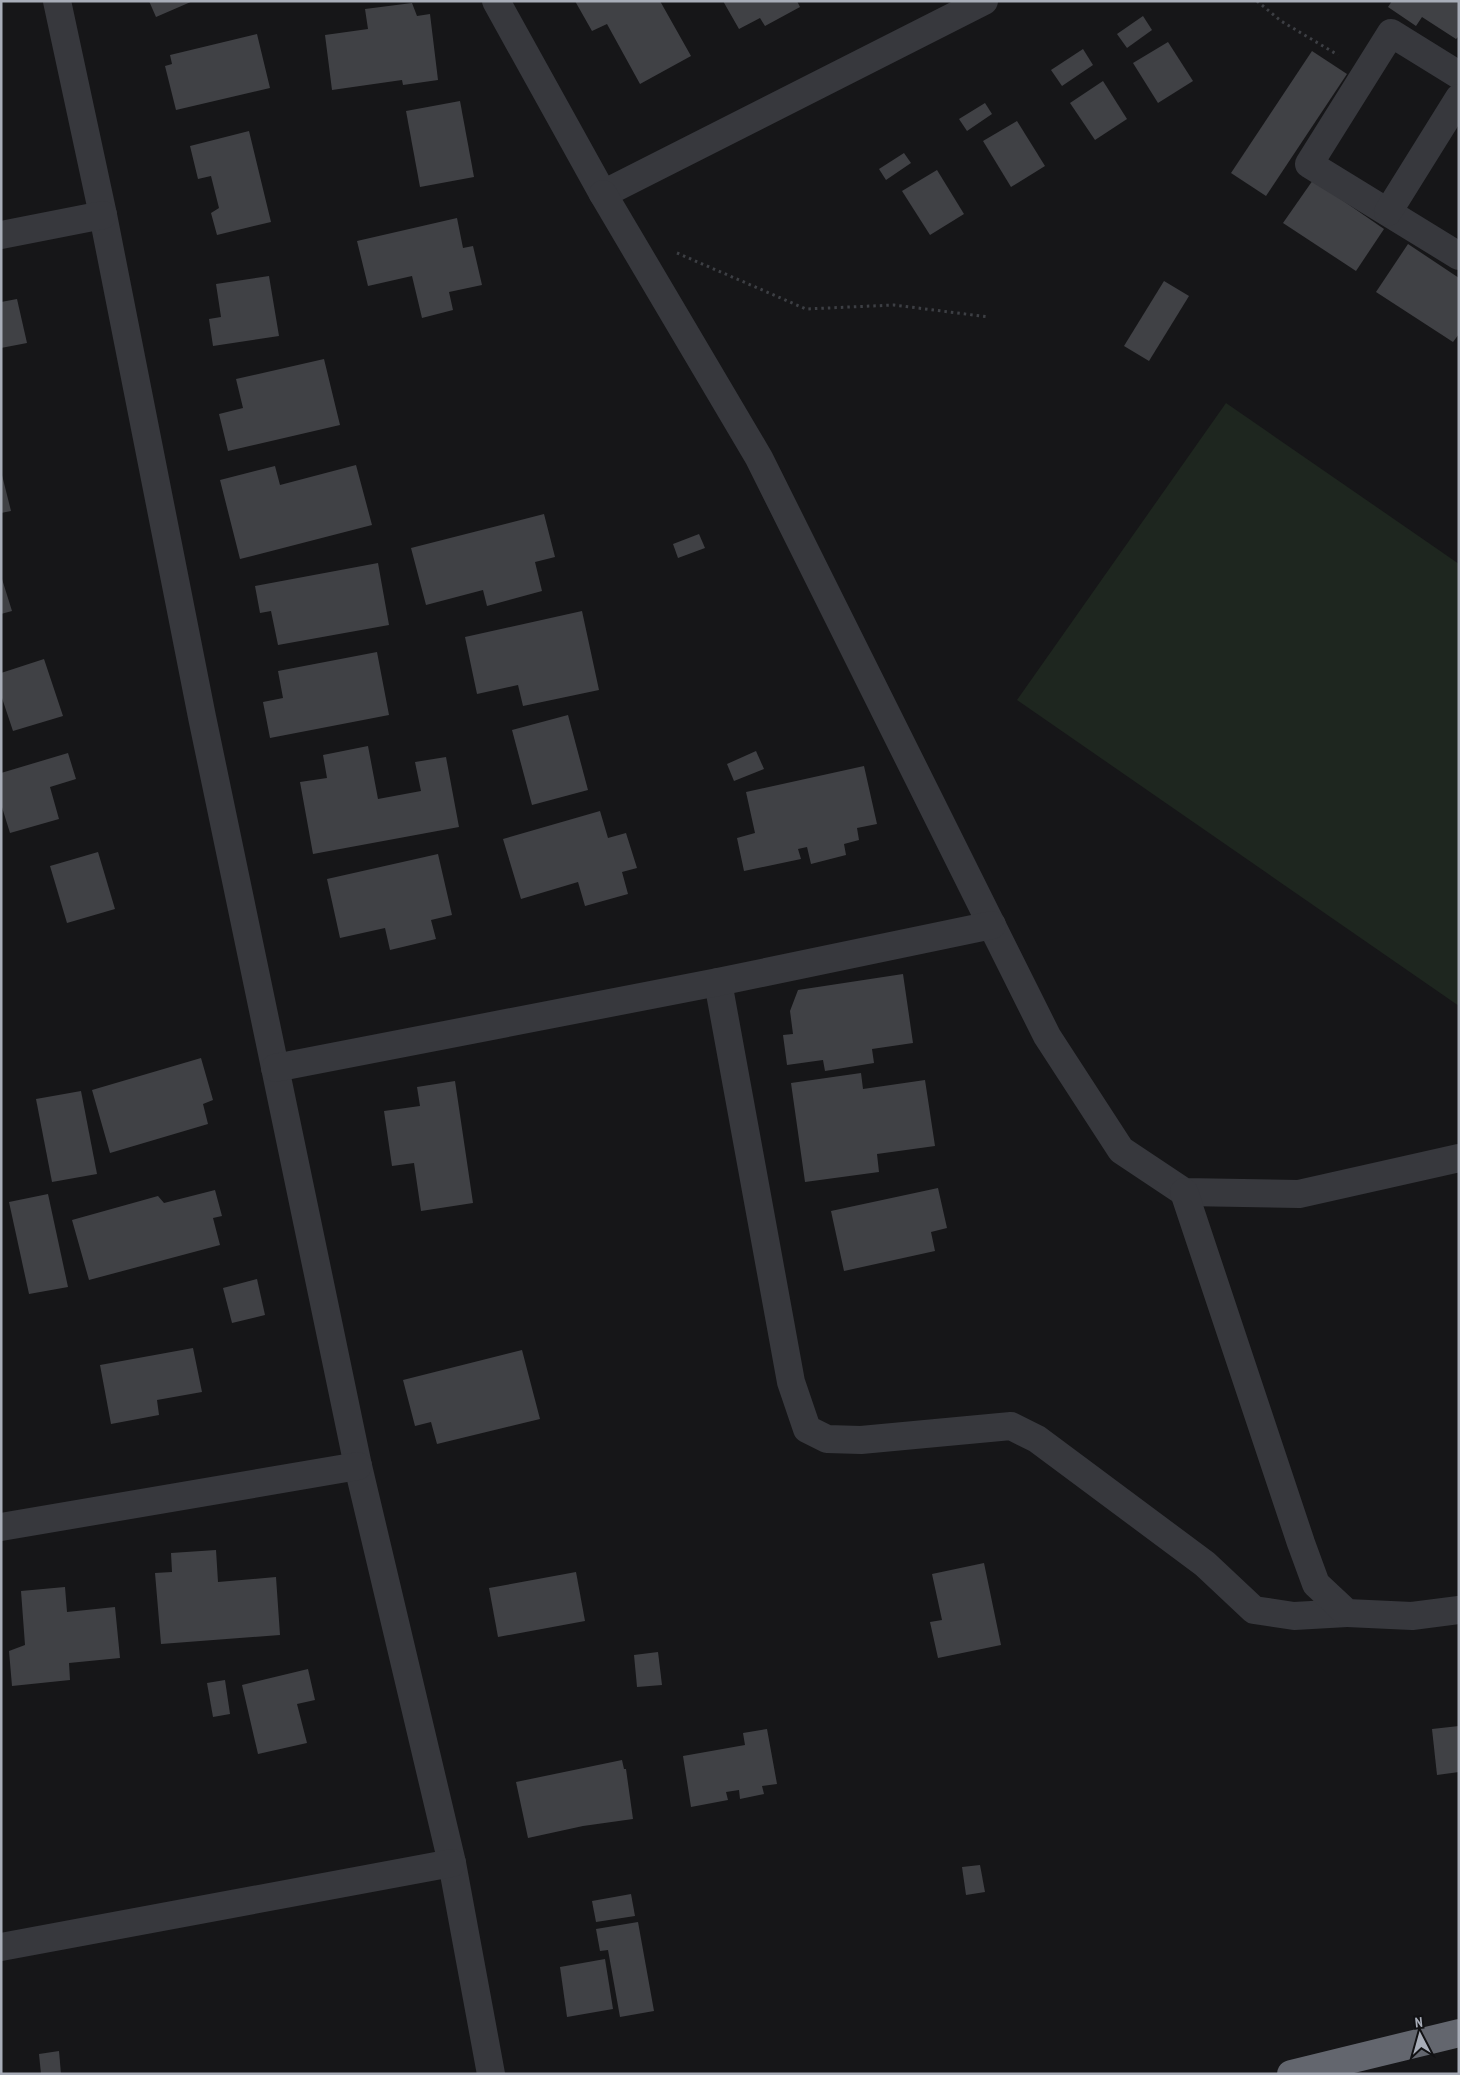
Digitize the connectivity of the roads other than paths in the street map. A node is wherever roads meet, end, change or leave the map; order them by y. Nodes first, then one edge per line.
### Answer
1 (57, 1) edge
2 (496, 1) edge
3 (984, 1) edge
4 (1458, 80) edge
5 (603, 194) junction
6 (1388, 212) junction
7 (103, 215) junction
8 (1, 235) edge
9 (1459, 256) edge
10 (992, 924) junction
11 (718, 982) junction
12 (275, 1068) junction
13 (1459, 1158) edge
14 (1184, 1192) junction
15 (358, 1466) junction
16 (1, 1527) edge
17 (1459, 1610) edge
18 (1347, 1613) junction
19 (452, 1863) junction
20 (1, 1947) edge
21 (1459, 2033) edge
22 (491, 2074) edge
23 (1290, 2074) edge

1 - 7 street
2 - 5 street
3 - 5 street
4 - 6 street
4 - 6 street
5 - 10 street
6 - 9 street
7 - 8 street
7 - 12 street
10 - 11 street
10 - 14 street
11 - 12 street
11 - 18 street
12 - 15 street
13 - 14 street
14 - 18 street
15 - 16 street
15 - 19 street
17 - 18 street
19 - 20 street
19 - 22 street
21 - 23 highway

